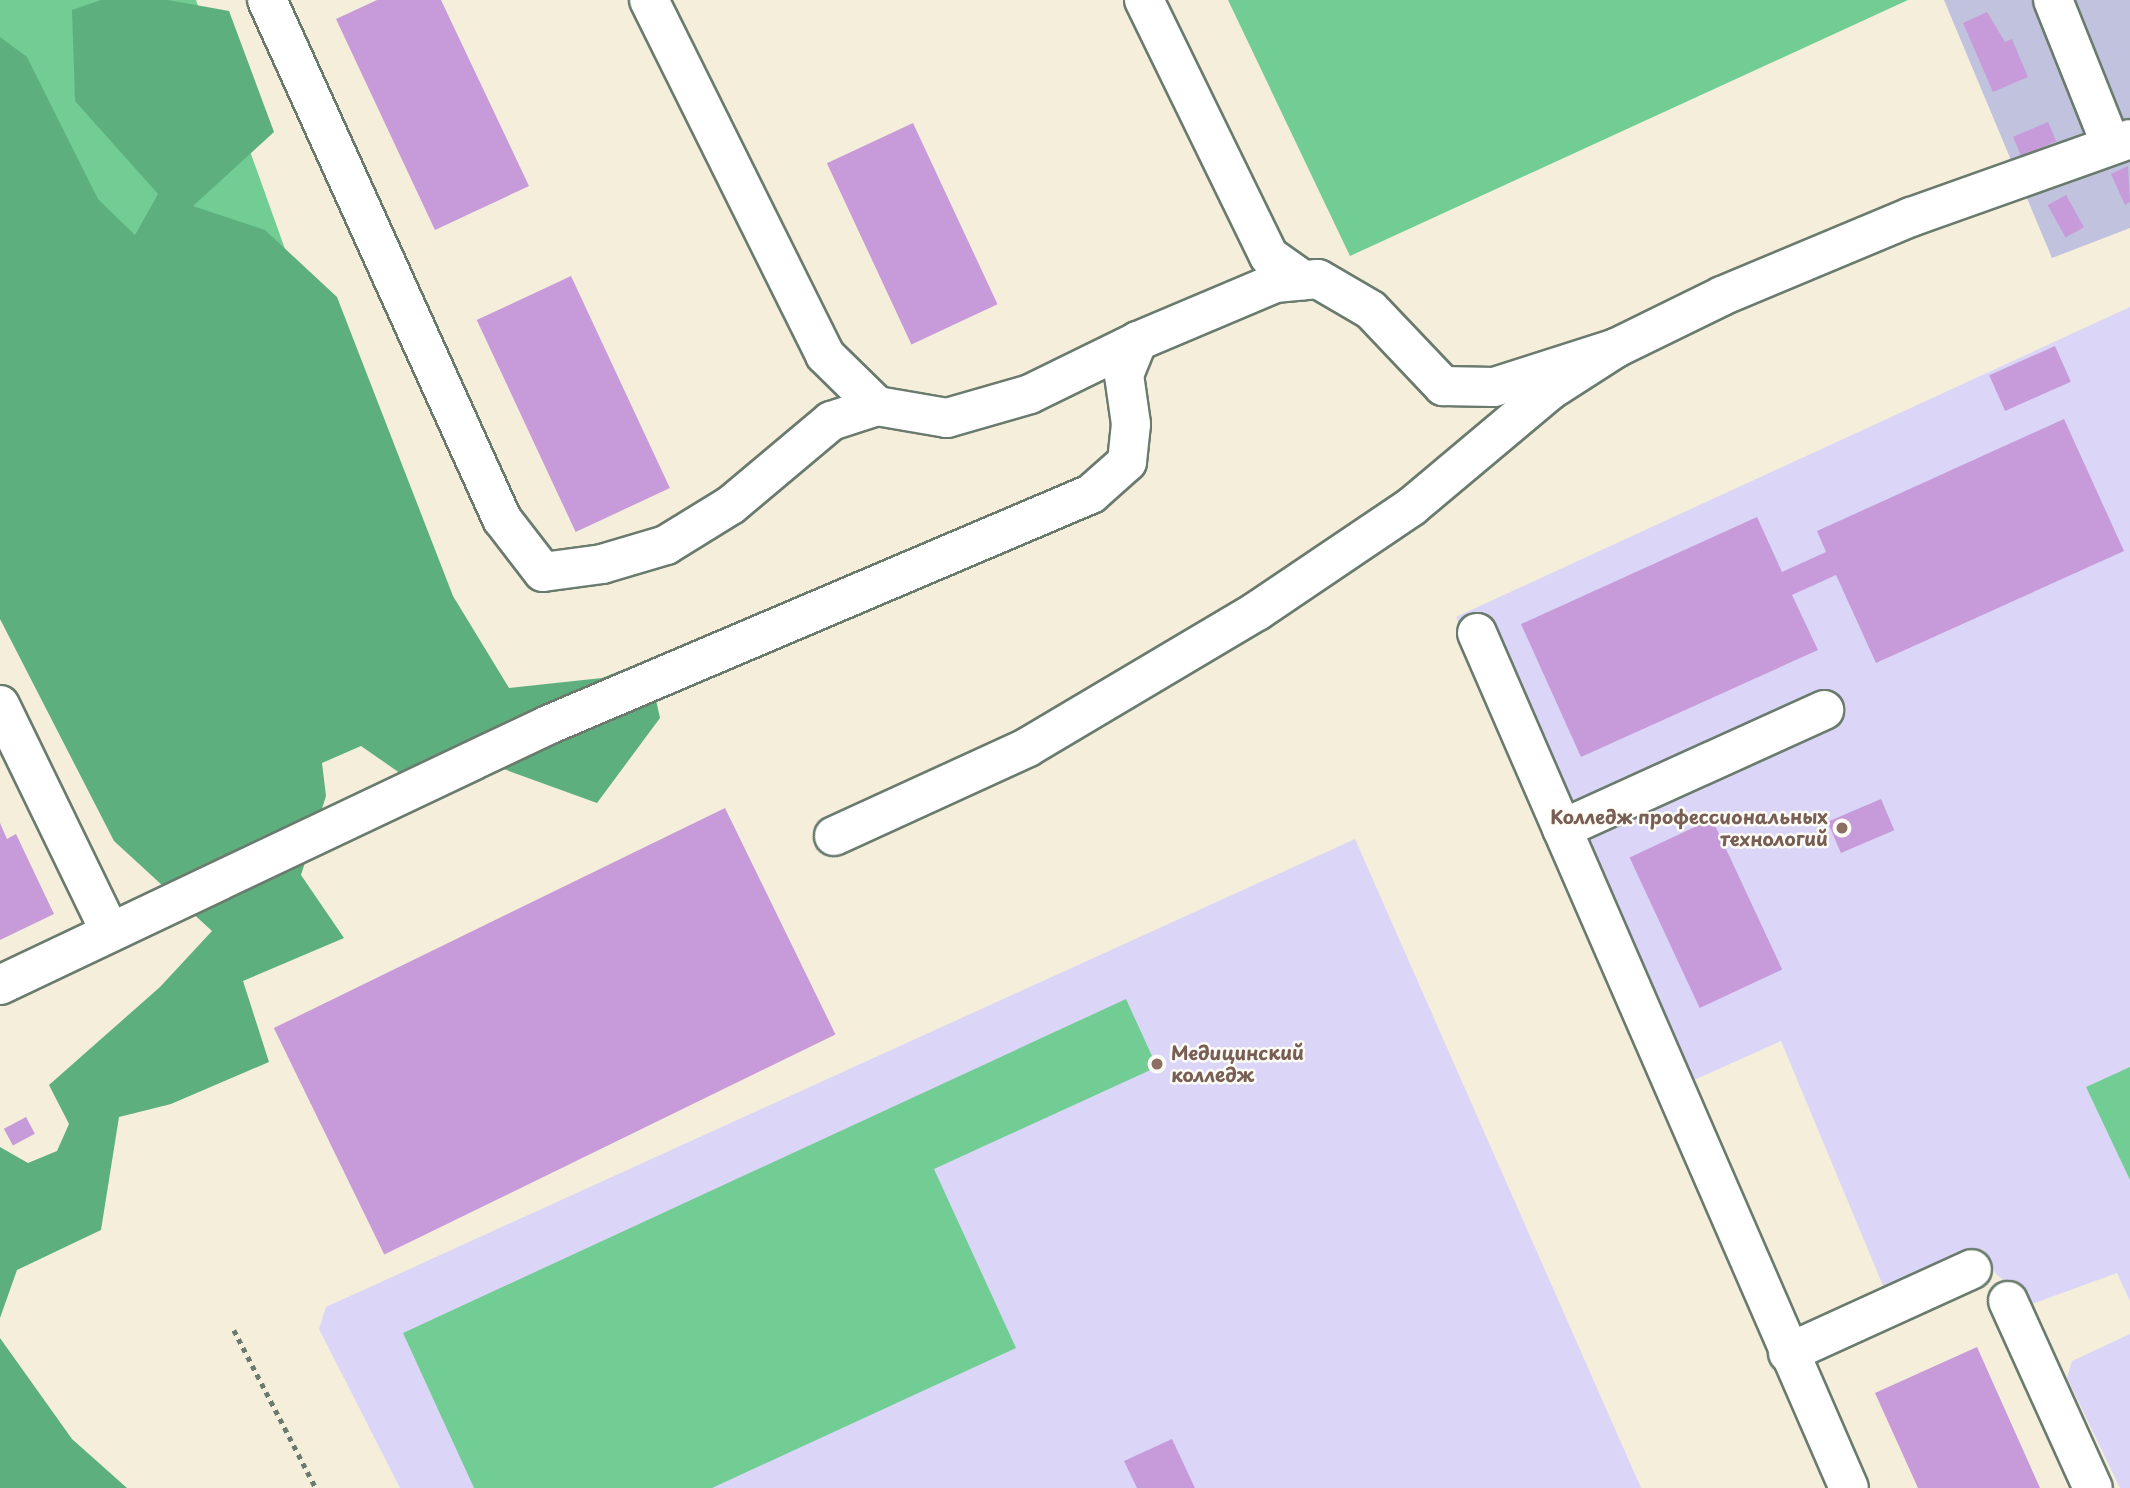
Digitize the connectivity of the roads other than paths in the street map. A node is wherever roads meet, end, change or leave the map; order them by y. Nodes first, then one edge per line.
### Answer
1 (267, 0) edge
2 (649, 0) edge
3 (1144, 0) edge
4 (2053, 0) edge
5 (2121, 142) edge
6 (1303, 280) junction
7 (1138, 341) junction
8 (1616, 348) junction
9 (877, 406) junction
10 (1477, 633) dead end
11 (0, 705) edge
12 (1824, 710) dead end
13 (1562, 829) junction
14 (834, 836) dead end
15 (110, 932) junction
16 (0, 985) edge
17 (1972, 1269) dead end
18 (2008, 1301) dead end
19 (1788, 1353) junction
20 (1849, 1488) edge
21 (2093, 1488) edge

1 - 9 lane
2 - 9 lane
3 - 6 lane
4 - 5 lane
5 - 8 lane
6 - 7 lane
6 - 8 lane
7 - 9 lane
7 - 15 lane
8 - 14 lane
10 - 13 lane
11 - 15 lane
12 - 13 lane
13 - 19 lane
15 - 16 lane
17 - 19 lane
18 - 21 lane
19 - 20 lane

